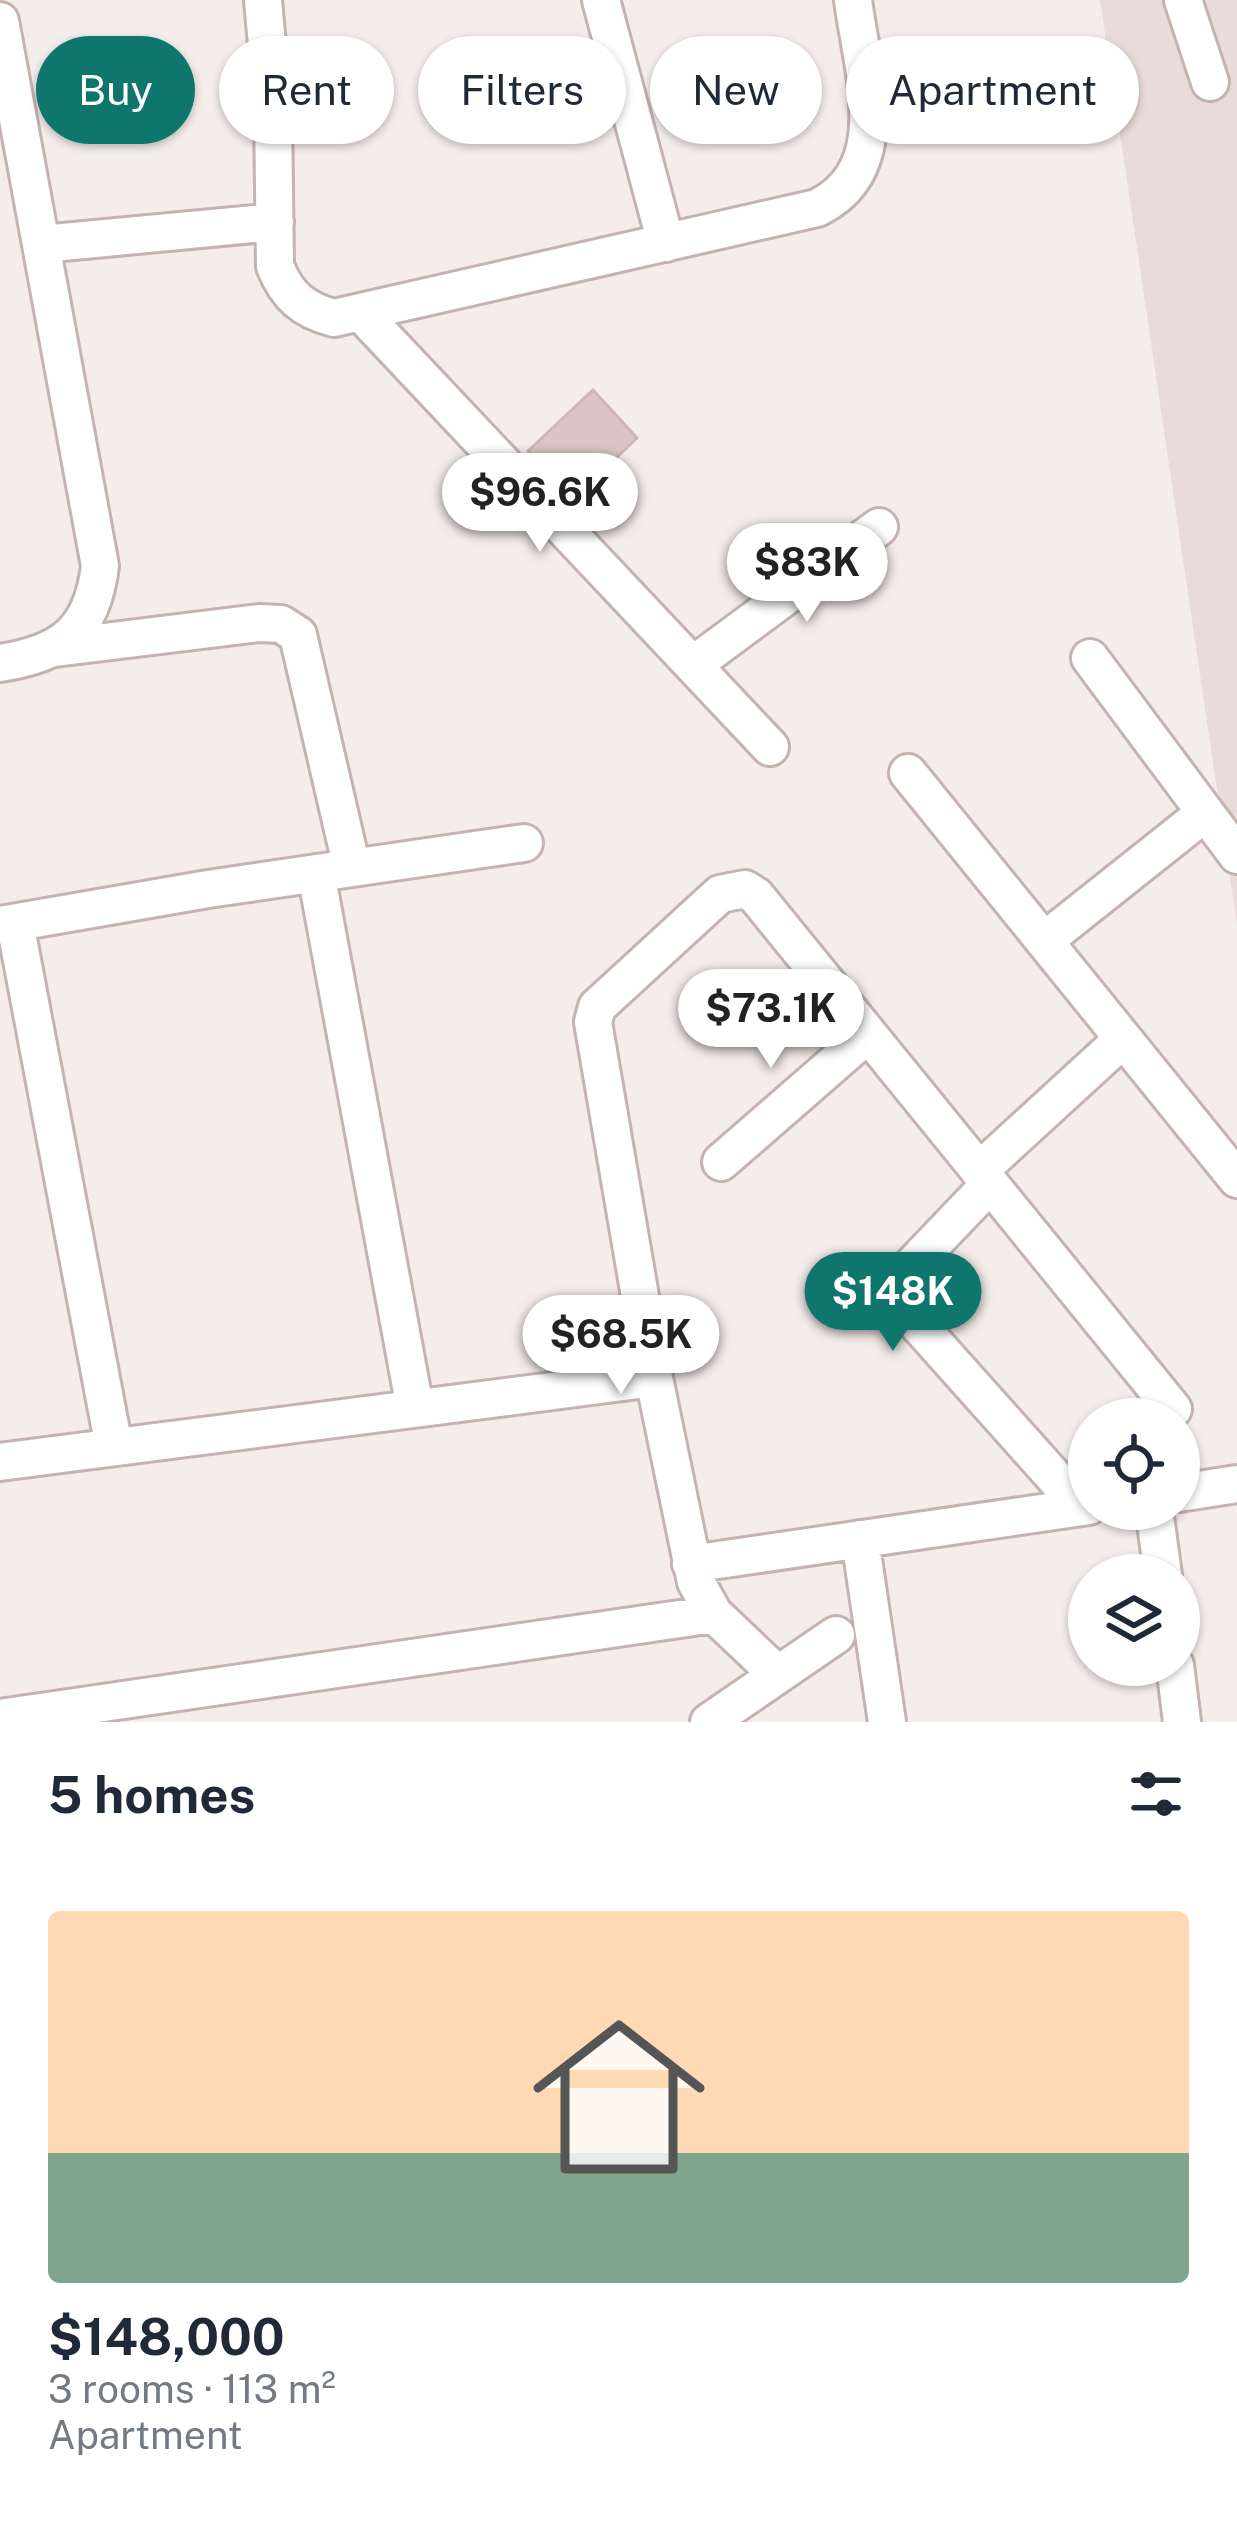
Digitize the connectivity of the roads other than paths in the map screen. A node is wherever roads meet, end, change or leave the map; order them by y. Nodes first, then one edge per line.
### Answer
1 (262, 0) edge
2 (601, 0) edge
3 (854, 0) edge
4 (1183, 0) edge
5 (0, 21) edge
6 (1210, 82) dead end
7 (275, 222) junction
8 (666, 243) junction
9 (42, 244) junction
10 (362, 314) junction
11 (879, 527) dead end
12 (55, 648) junction
13 (1090, 658) dead end
14 (0, 663) edge
15 (692, 665) junction
16 (770, 747) dead end
17 (908, 773) dead end
18 (1205, 813) junction
19 (524, 843) dead end
20 (1237, 855) edge
21 (334, 871) junction
22 (7, 924) edge
23 (1044, 941) junction
24 (868, 1034) junction
25 (1123, 1039) junction
26 (722, 1162) dead end
27 (984, 1177) junction
28 (1237, 1179) edge
29 (654, 1378) junction
30 (1164, 1398) edge
31 (416, 1408) junction
32 (114, 1447) junction
33 (0, 1462) edge
34 (1237, 1484) edge
35 (1068, 1487) edge
36 (1200, 1490) edge
37 (1068, 1508) edge
38 (860, 1539) junction
39 (691, 1564) junction
40 (714, 1614) junction
41 (836, 1635) dead end
42 (776, 1673) junction
43 (1178, 1686) edge
44 (0, 1718) edge
45 (709, 1722) edge
46 (887, 1722) edge
47 (1182, 1722) edge

1 - 7 street
2 - 8 street
3 - 8 street
4 - 6 street
5 - 9 street
7 - 9 street
7 - 10 street
8 - 10 street
9 - 12 street
10 - 15 street
11 - 15 street
12 - 14 street
12 - 21 street
13 - 18 street
15 - 16 street
17 - 23 street
18 - 20 street
18 - 23 street
19 - 21 street
21 - 22 street
21 - 31 street
22 - 32 street
23 - 25 street
24 - 26 street
24 - 27 street
24 - 29 street
25 - 27 street
25 - 28 street
27 - 30 street
27 - 35 street
29 - 31 street
29 - 39 street
31 - 32 street
32 - 33 street
34 - 36 street
37 - 38 street
38 - 39 street
38 - 46 street
39 - 40 street
40 - 42 street
40 - 44 street
41 - 42 street
42 - 45 street
43 - 47 street

